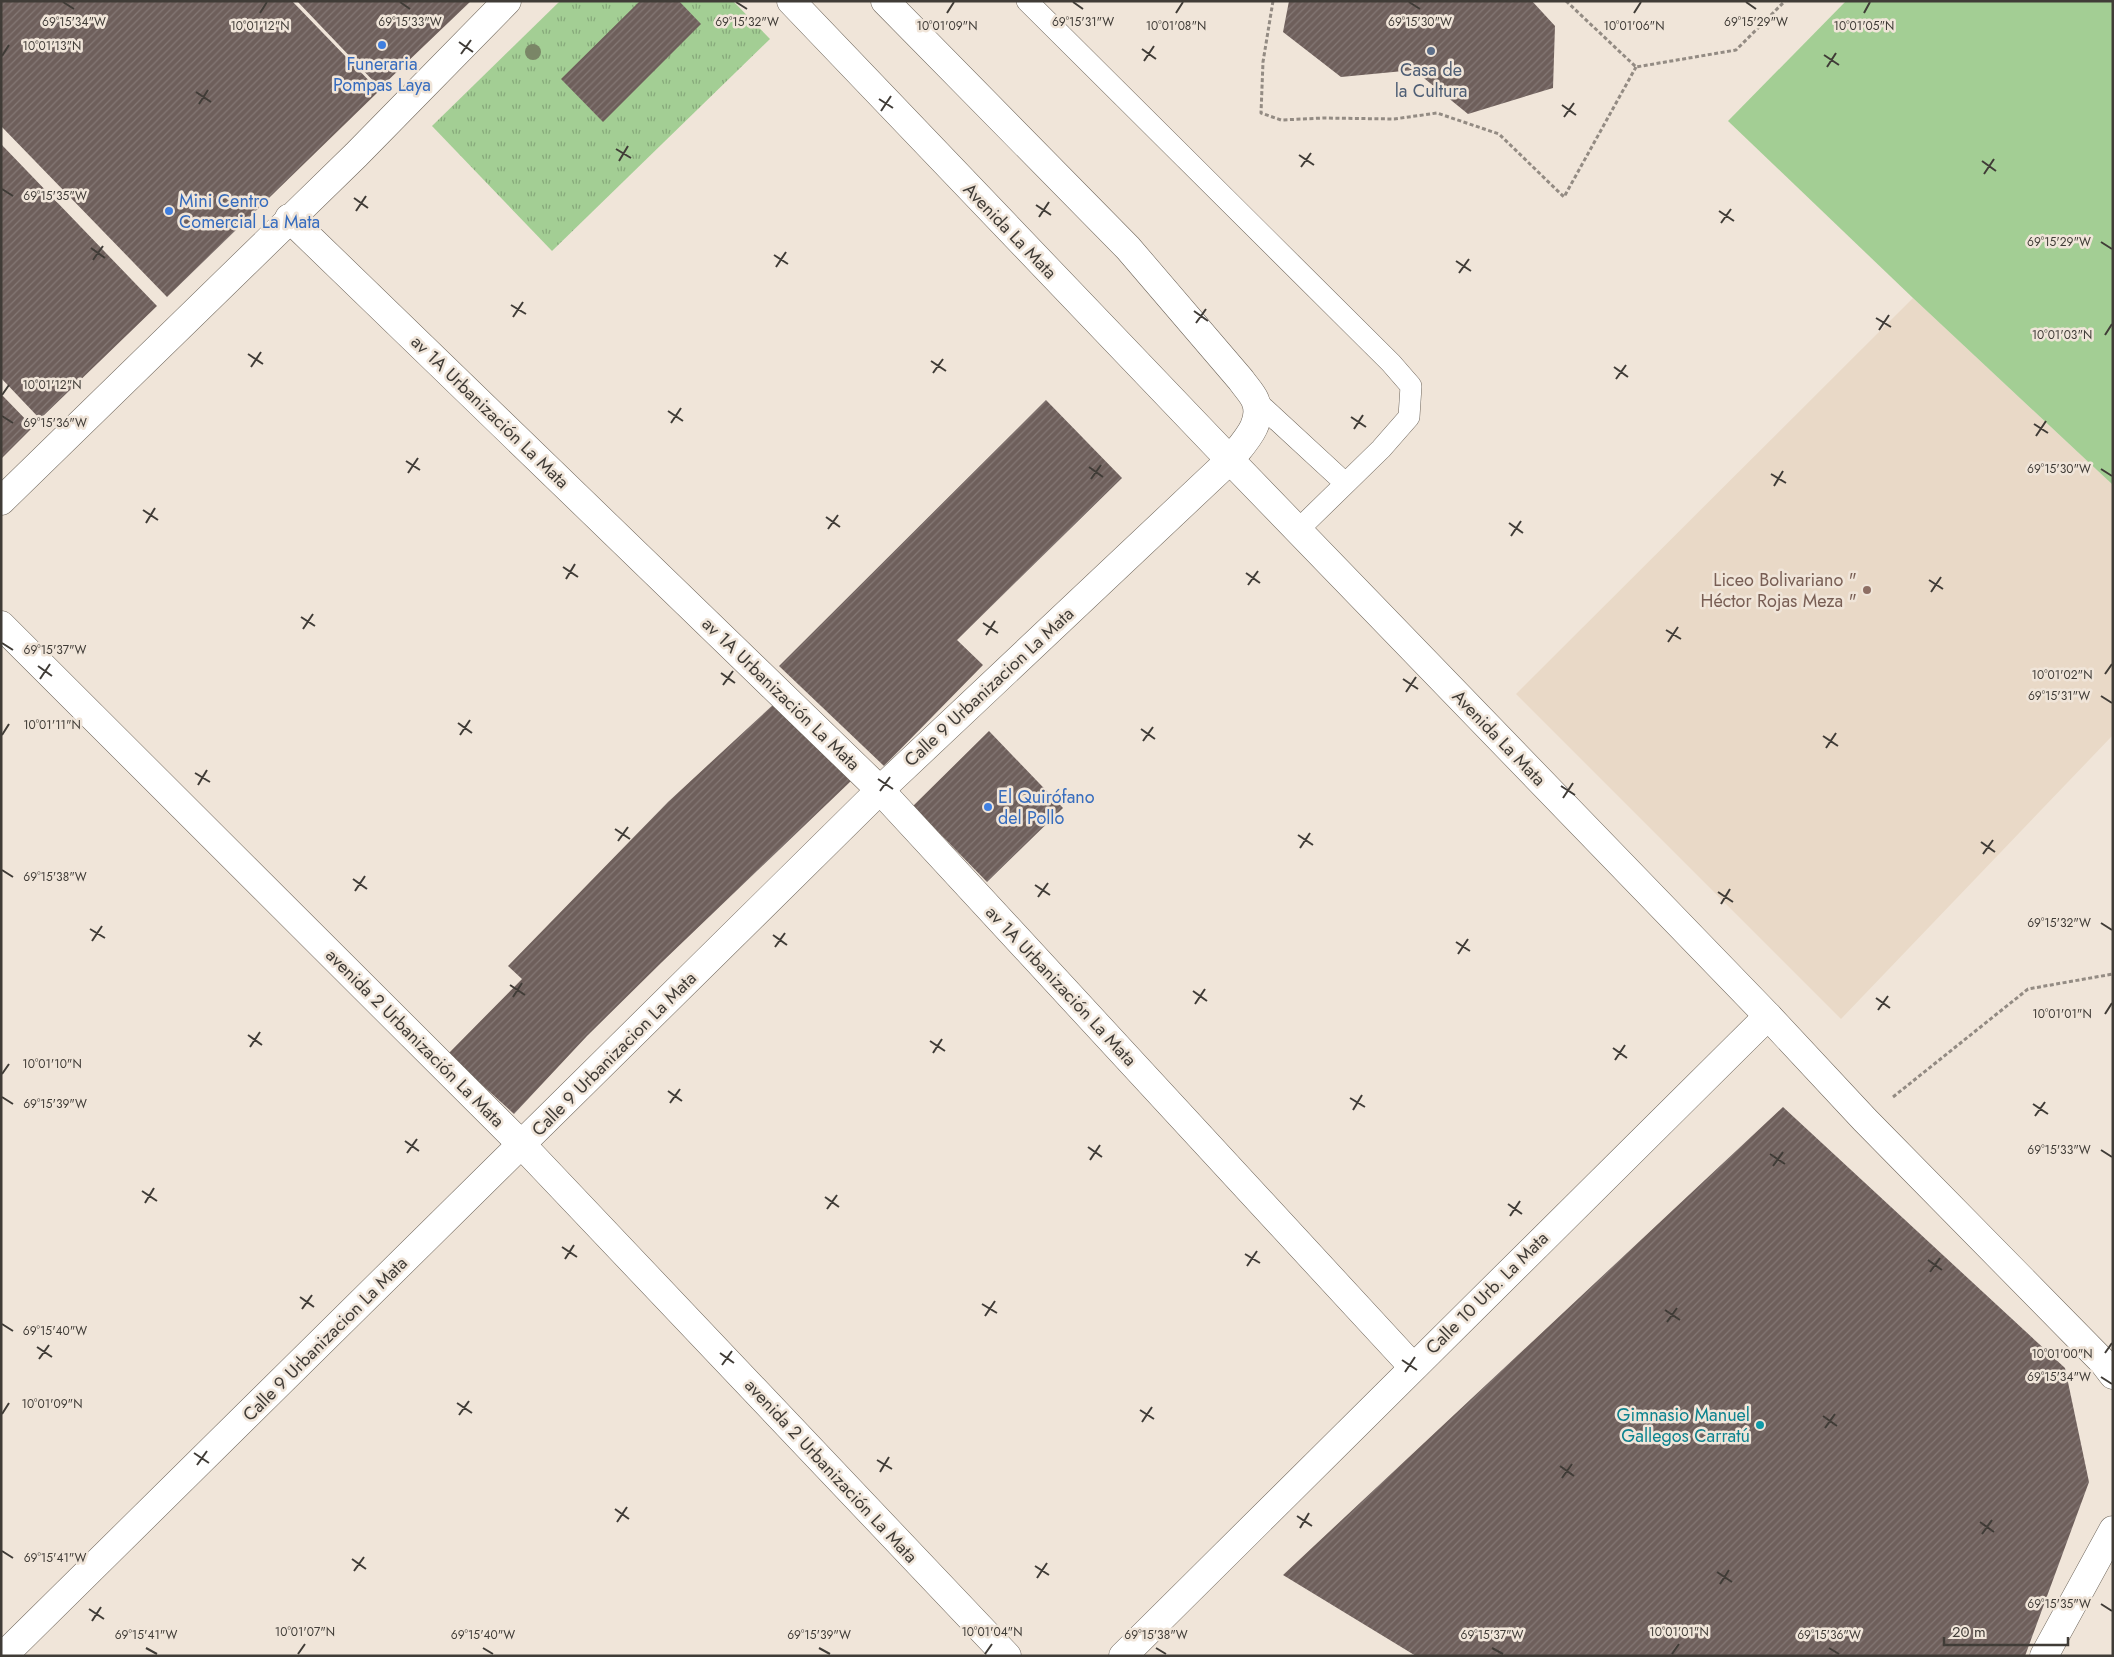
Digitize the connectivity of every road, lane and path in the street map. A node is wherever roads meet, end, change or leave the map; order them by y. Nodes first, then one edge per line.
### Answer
1 (507, 1) edge
2 (791, 1) edge
3 (885, 1) edge
4 (1027, 1) edge
5 (1273, 1) edge
6 (1566, 1) edge
7 (1785, 1) edge
8 (1636, 68) junction
9 (289, 218) junction
10 (1255, 400) junction
11 (1230, 460) junction
12 (1345, 483) junction
13 (1, 500) edge
14 (1298, 530) junction
15 (1, 625) edge
16 (880, 790) junction
17 (2113, 974) edge
18 (1768, 1016) junction
19 (1865, 1120) junction
20 (522, 1145) junction
21 (1413, 1367) junction
22 (2113, 1374) edge
23 (2113, 1530) edge
24 (4, 1656) edge
25 (1007, 1656) edge
26 (1123, 1656) edge
27 (2044, 1656) edge

1 - 9 street
2 - 11 street, Avenida La Mata
3 - 10 street
4 - 12 lane
5 - 8 path
6 - 8 path
7 - 8 path
9 - 13 street
9 - 16 street, av 1A Urbanización La Mata
10 - 11 street
10 - 12 lane
11 - 14 street, Avenida La Mata
11 - 16 street, Calle 9 Urbanizacion La Mata
12 - 14 lane
14 - 18 street, Avenida La Mata
15 - 20 street, avenida 2 Urbanización La Mata
16 - 20 street, Calle 9 Urbanizacion La Mata
16 - 21 street, av 1A Urbanización La Mata
17 - 19 path
18 - 19 street, Avenida La Mata
18 - 21 street, Calle 10 Urb. La Mata
19 - 22 street, Avenida La Mata
20 - 24 street, Calle 9 Urbanizacion La Mata
20 - 25 street, avenida 2 Urbanización La Mata
21 - 26 street, Calle 10 Urb. La Mata
23 - 27 street

